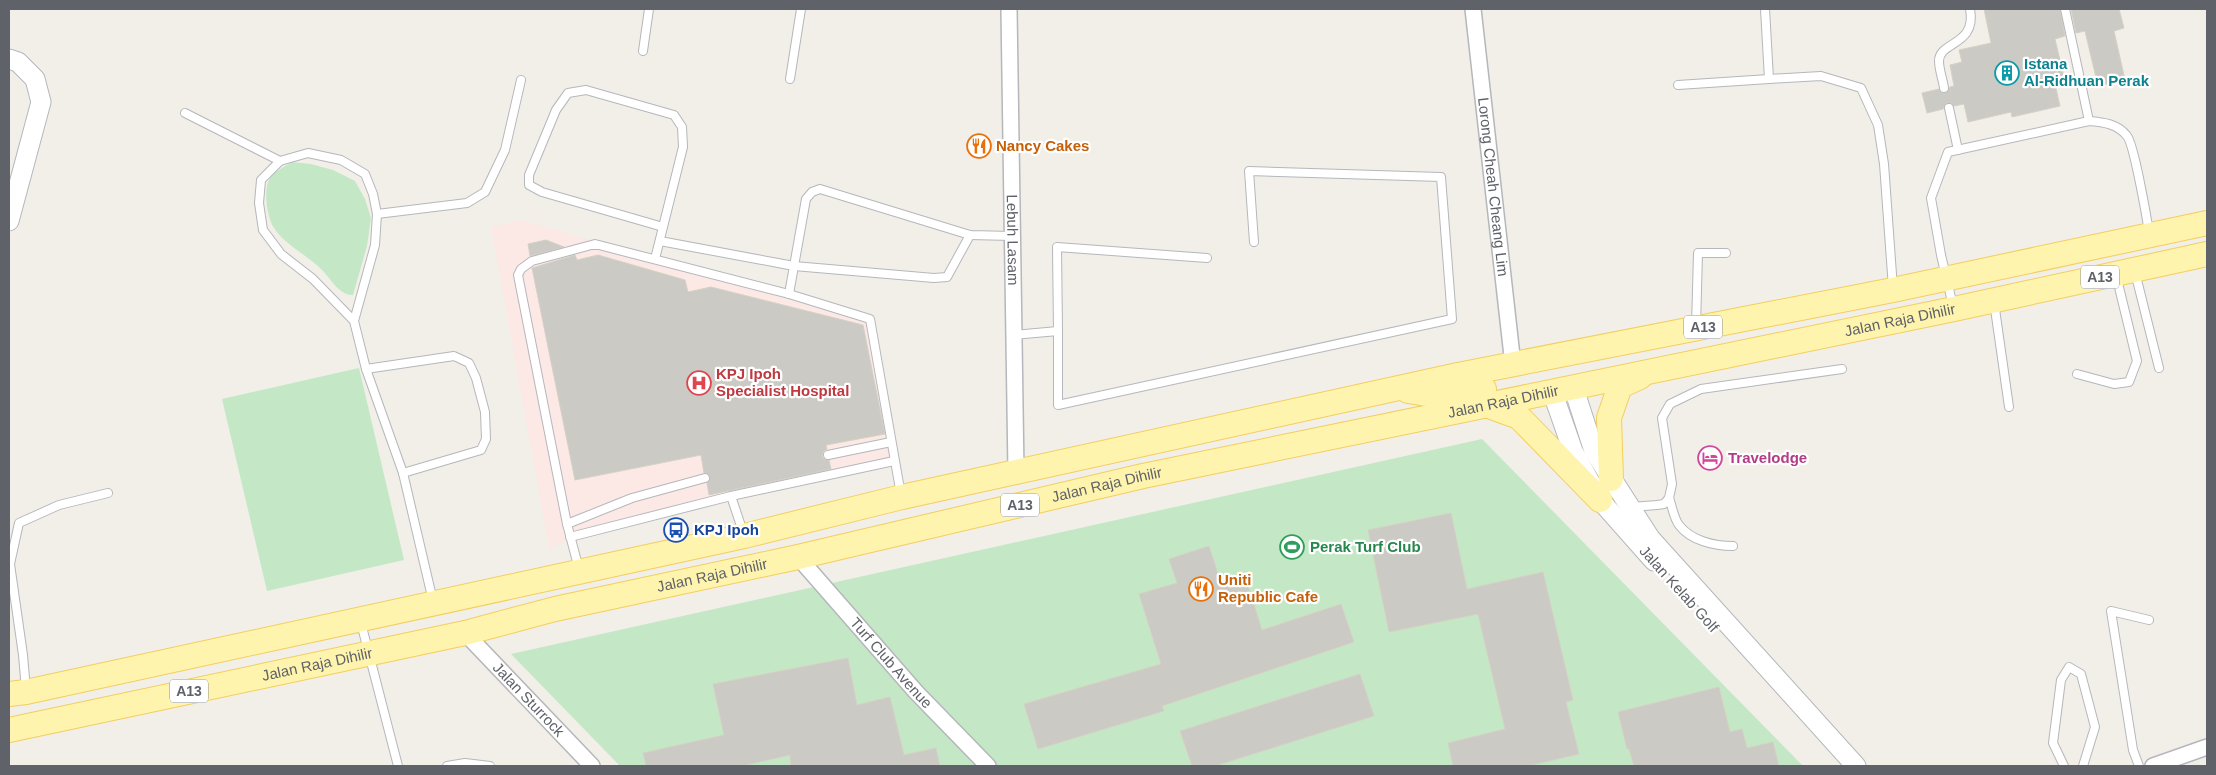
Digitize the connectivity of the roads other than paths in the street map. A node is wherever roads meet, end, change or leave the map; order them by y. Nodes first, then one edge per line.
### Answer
1 (649, 9) edge
2 (802, 9) edge
3 (1009, 9) edge
4 (1473, 9) edge
5 (1765, 9) edge
6 (1970, 9) edge
7 (2065, 9) edge
8 (643, 51) dead end
9 (9, 59) edge
10 (790, 79) dead end
11 (1769, 79) junction
12 (521, 80) dead end
13 (1678, 85) dead end
14 (1944, 88) dead end
15 (1949, 108) dead end
16 (185, 113) dead end
17 (2089, 121) junction
18 (1958, 150) junction
19 (280, 161) junction
20 (377, 214) junction
21 (9, 221) edge
22 (2207, 223) edge
23 (663, 228) junction
24 (970, 235) junction
25 (2149, 235) junction
26 (1012, 236) junction
27 (660, 241) junction
28 (1254, 242) dead end
29 (1726, 253) dead end
30 (2207, 254) edge
31 (1207, 258) dead end
32 (655, 259) junction
33 (794, 266) junction
34 (2125, 272) junction
35 (1946, 279) junction
36 (1893, 290) junction
37 (788, 294) junction
38 (1994, 300) junction
39 (1954, 309) junction
40 (354, 321) junction
41 (1685, 330) junction
42 (1058, 331) junction
43 (1014, 335) junction
44 (1513, 365) junction
45 (2159, 368) dead end
46 (366, 369) junction
47 (1842, 369) dead end
48 (1656, 370) junction
49 (2077, 374) dead end
50 (1562, 385) junction
51 (1394, 389) junction
52 (1486, 404) junction
53 (2009, 407) dead end
54 (892, 442) junction
55 (828, 455) dead end
56 (894, 461) junction
57 (403, 472) junction
58 (1016, 472) junction
59 (705, 478) dead end
60 (1611, 479) junction
61 (108, 493) dead end
62 (731, 496) junction
63 (902, 497) junction
64 (1669, 498) junction
65 (1604, 505) junction
66 (1629, 507) junction
67 (567, 524) junction
68 (744, 536) junction
69 (570, 537) junction
70 (1733, 546) dead end
71 (798, 557) junction
72 (580, 571) junction
73 (735, 571) junction
74 (434, 605) junction
75 (361, 620) junction
76 (2149, 620) dead end
77 (465, 633) junction
78 (369, 652) junction
79 (13, 693) edge
80 (9, 730) edge
81 (2207, 747) edge
82 (586, 764) edge
83 (465, 765) edge
84 (2157, 765) edge
85 (398, 766) edge
86 (447, 766) edge
87 (490, 766) edge
88 (988, 766) edge
89 (1840, 766) edge
90 (1856, 766) edge
91 (2064, 766) edge
92 (2083, 766) edge
93 (2139, 766) edge

1 - 8 lane
2 - 10 lane
3 - 26 street, Lebuh Lasam
4 - 44 street, Lorong Cheah Cheang Lim
5 - 11 lane
6 - 14 lane
7 - 17 lane
9 - 21 street
11 - 13 lane
11 - 36 lane
12 - 20 lane
15 - 18 lane
16 - 19 lane
17 - 18 lane
17 - 25 lane
18 - 35 lane
19 - 20 lane
19 - 40 lane
20 - 40 lane
22 - 25 main road, Jalan Raja Dihilir / A13
23 - 23 lane
23 - 27 lane
24 - 26 lane
24 - 33 lane
24 - 33 lane
25 - 35 main road, Jalan Raja Dihilir / A13
26 - 43 street, Lebuh Lasam
27 - 32 lane
27 - 33 lane
28 - 42 lane
29 - 41 lane
30 - 34 main road, Jalan Raja Dihilir / A13
31 - 42 lane
32 - 37 lane
32 - 67 lane
33 - 37 lane
34 - 38 main road, Jalan Raja Dihilir / A13
34 - 45 lane
34 - 49 lane
35 - 36 main road, Jalan Raja Dihilir / A13
35 - 39 lane
36 - 41 main road, Jalan Raja Dihilir / A13
37 - 54 lane
38 - 39 main road, Jalan Raja Dihilir / A13
38 - 53 lane
39 - 48 main road, Jalan Raja Dihilir / A13
40 - 46 lane
41 - 44 main road, Jalan Raja Dihilir / A13
41 - 50 main road
42 - 43 lane
43 - 58 street, Lebuh Lasam
44 - 51 main road, Jalan Raja Dihilir / A13
46 - 57 lane
46 - 57 lane
47 - 64 lane
48 - 50 main road, Jalan Raja Dihilir / A13
48 - 60 main road
50 - 51 main road
50 - 52 main road, Jalan Raja Dihilir / A13
50 - 60 street, Jalan Kelab Golf
50 - 65 street, Jalan Kelab Golf
51 - 58 main road, Jalan Raja Dihilir / A13
52 - 65 main road
52 - 71 main road, Jalan Raja Dihilir / A13
54 - 55 lane
54 - 56 lane
56 - 62 lane
56 - 63 lane
57 - 74 lane
58 - 63 main road, Jalan Raja Dihilir / A13
59 - 67 lane
60 - 66 street, Jalan Kelab Golf
61 - 79 lane
62 - 68 lane
62 - 69 lane
63 - 68 main road, Jalan Raja Dihilir / A13
64 - 66 lane
64 - 70 lane
65 - 66 lane
65 - 89 street, Jalan Kelab Golf
66 - 90 street, Jalan Kelab Golf
67 - 69 lane
68 - 72 main road, Jalan Raja Dihilir / A13
69 - 72 lane
71 - 73 main road, Jalan Raja Dihilir / A13
71 - 88 street, Turf Club Avenue
72 - 73 main road
72 - 74 main road, Jalan Raja Dihilir / A13
73 - 77 main road, Jalan Raja Dihilir / A13
74 - 75 main road, Jalan Raja Dihilir / A13
75 - 78 lane
75 - 79 main road, Jalan Raja Dihilir / A13
76 - 93 lane
77 - 78 main road, Jalan Raja Dihilir / A13
77 - 82 street, Jalan Sturrock
78 - 80 main road, Jalan Raja Dihilir / A13
78 - 85 lane
81 - 84 street
83 - 86 lane
83 - 87 lane
91 - 92 lane

